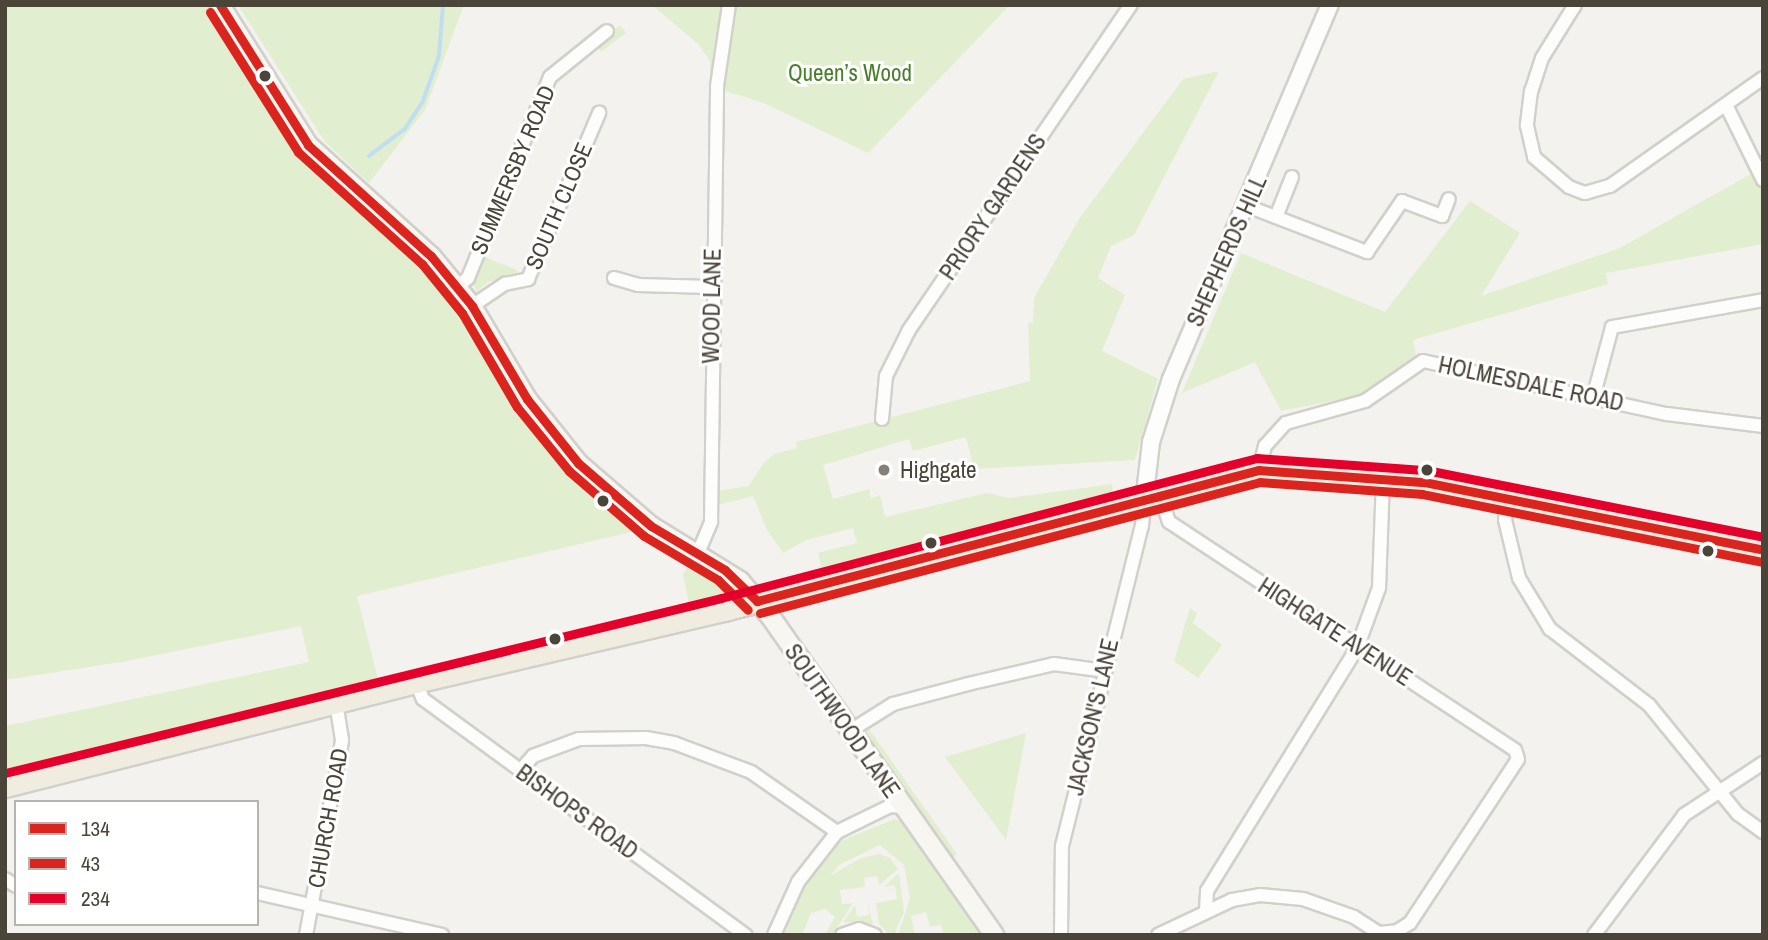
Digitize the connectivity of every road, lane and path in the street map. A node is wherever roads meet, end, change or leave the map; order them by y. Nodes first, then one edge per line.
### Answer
1 (220, 5) edge
2 (729, 5) edge
3 (1131, 5) edge
4 (1330, 5) edge
5 (1575, 5) edge
6 (607, 31) dead end
7 (1763, 78) edge
8 (1726, 105) junction
9 (599, 113) dead end
10 (1292, 177) dead end
11 (1763, 180) edge
12 (1449, 199) dead end
13 (1247, 205) junction
14 (1276, 217) junction
15 (614, 278) dead end
16 (457, 287) junction
17 (712, 287) junction
18 (1763, 300) edge
19 (472, 306) junction
20 (1592, 398) junction
21 (882, 419) dead end
22 (1763, 426) edge
23 (1259, 470) junction
24 (1383, 478) junction
25 (1152, 499) junction
26 (1507, 499) junction
27 (1763, 550) edge
28 (698, 553) junction
29 (757, 601) junction
30 (1357, 648) junction
31 (1105, 671) junction
32 (416, 682) junction
33 (336, 702) junction
34 (850, 731) junction
35 (1763, 763) edge
36 (520, 771) junction
37 (5, 786) edge
38 (1721, 793) junction
39 (906, 814) junction
40 (837, 832) junction
41 (1763, 832) edge
42 (259, 893) edge
43 (313, 904) junction
44 (1206, 911) junction
45 (306, 935) edge
46 (442, 935) edge
47 (746, 935) edge
48 (774, 935) edge
49 (842, 935) edge
50 (875, 935) edge
51 (994, 935) edge
52 (1060, 935) edge
53 (1158, 935) edge
54 (1594, 935) edge

1 - 16 main road, SOUTHWOOD LANE
2 - 17 street, WOOD LANE
3 - 21 street, PRIORY GARDENS
4 - 13 street, SHEPHERDS HILL
5 - 8 street
6 - 16 street, SUMMERSBY ROAD
7 - 8 street
8 - 11 street
9 - 19 street, SOUTH CLOSE
10 - 14 street
12 - 14 street
13 - 14 street
13 - 25 street, SHEPHERDS HILL
15 - 17 street
16 - 19 main road, SOUTHWOOD LANE
17 - 28 street, WOOD LANE
18 - 20 street
19 - 28 main road, SOUTHWOOD LANE
20 - 22 street, HOLMESDALE ROAD
20 - 23 street, HOLMESDALE ROAD
23 - 24 highway
23 - 25 highway
24 - 26 highway
24 - 30 street
25 - 29 highway
25 - 30 street, HIGHGATE AVENUE
25 - 31 street, JACKSON'S LANE
26 - 27 highway
26 - 38 street
28 - 29 main road, SOUTHWOOD LANE
29 - 32 highway
29 - 34 main road, SOUTHWOOD LANE
30 - 44 street
30 - 44 street, HIGHGATE AVENUE
31 - 34 street
31 - 52 street, JACKSON'S LANE
32 - 33 highway
32 - 36 street, BISHOPS ROAD
33 - 37 highway
33 - 43 street, CHURCH ROAD
34 - 39 main road, SOUTHWOOD LANE
35 - 38 street
36 - 40 street
36 - 47 street, BISHOPS ROAD
38 - 41 street
38 - 54 street
39 - 40 street
39 - 51 main road, SOUTHWOOD LANE
40 - 48 street
42 - 43 street
43 - 45 street, CHURCH ROAD
43 - 46 street
44 - 53 street
49 - 50 street

